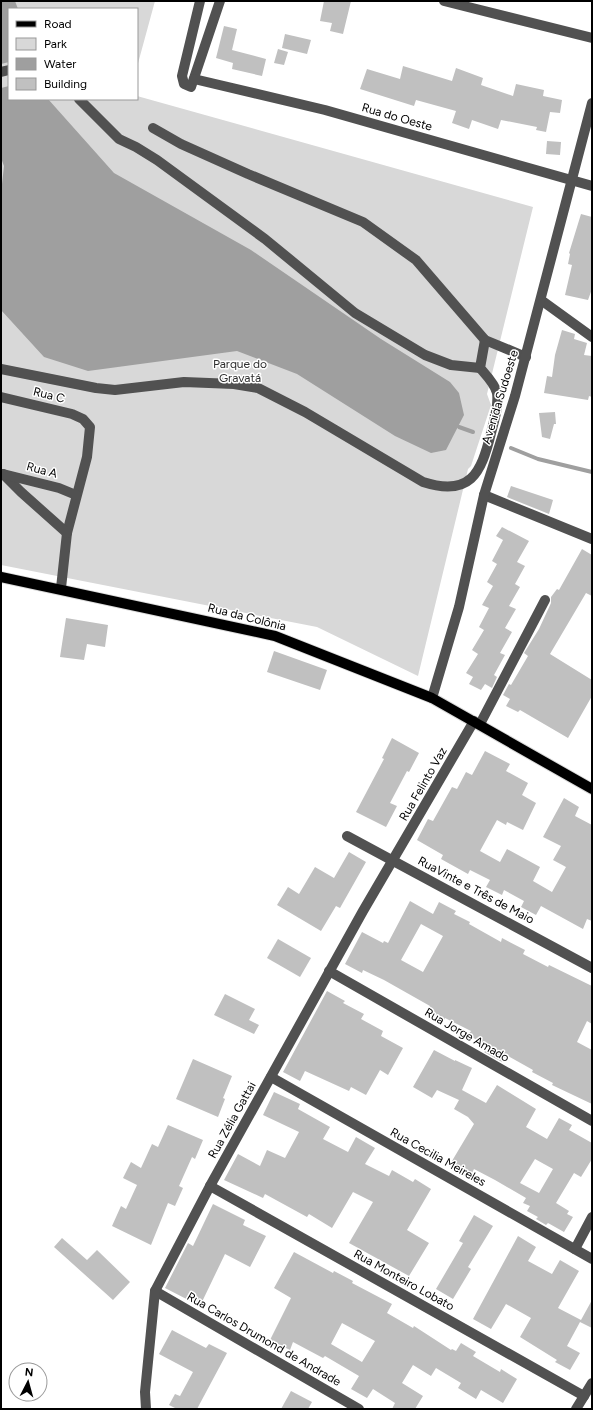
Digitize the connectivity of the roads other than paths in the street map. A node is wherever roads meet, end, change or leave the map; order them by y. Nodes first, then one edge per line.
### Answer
1 (200, 1) edge
2 (220, 1) edge
3 (444, 1) edge
4 (592, 38) edge
5 (194, 79) junction
6 (80, 100) edge
7 (592, 103) edge
8 (153, 128) dead end
9 (573, 179) junction
10 (592, 186) edge
11 (541, 300) junction
12 (592, 337) edge
13 (485, 340) junction
14 (526, 357) junction
15 (480, 368) junction
16 (1, 369) edge
17 (1, 397) edge
18 (2, 474) edge
19 (76, 495) junction
20 (484, 495) junction
21 (67, 533) junction
22 (592, 539) edge
23 (1, 577) edge
24 (61, 588) junction
25 (545, 600) dead end
26 (432, 698) junction
27 (477, 722) junction
28 (592, 789) edge
29 (347, 836) dead end
30 (394, 860) junction
31 (592, 968) edge
32 (329, 971) junction
33 (271, 1077) junction
34 (592, 1121) edge
35 (210, 1186) junction
36 (592, 1217) edge
37 (575, 1249) junction
38 (592, 1259) edge
39 (155, 1291) junction
40 (592, 1383) edge
41 (584, 1396) junction
42 (146, 1409) edge
43 (359, 1409) edge
44 (576, 1409) edge

1 - 5 street
2 - 5 street
3 - 4 street
5 - 9 street, Rua do Oeste
6 - 15 street
7 - 9 street, Avenida Sudoeste
8 - 13 street
9 - 10 street, Rua do Oeste
9 - 11 street, Avenida Sudoeste
11 - 12 street
11 - 14 street, Avenida Sudoeste
13 - 14 street
13 - 15 street
14 - 20 street, Avenida Sudoeste
15 - 16 street
17 - 19 street, Rua C
18 - 19 street, Rua A
18 - 21 street
19 - 21 street
20 - 22 street
20 - 26 street, Avenida Sudoeste
21 - 24 street
23 - 24 main road, Rua da Colônia
24 - 26 main road, Rua da Colônia
25 - 27 street, Rua Felinto Vaz
26 - 27 main road, Rua da Colônia
27 - 28 main road, Rua da Colônia
27 - 30 street, Rua Felinto Vaz
29 - 30 street, RuaVinte e Três de Maio
30 - 31 street, RuaVinte e Três de Maio
30 - 32 street, Rua Zélia Gattai
32 - 33 street, Rua Zélia Gattai
32 - 34 street, Rua Jorge Amado
33 - 35 street, Rua Zélia Gattai
33 - 37 street, Rua Cecilia Meireles
35 - 39 street, Rua Zélia Gattai
35 - 41 street, Rua Monteiro Lobato
36 - 37 street
37 - 38 street, Rua Cecilia Meireles
39 - 42 street, Rua Zélia Gattai
39 - 43 street, Rua Carlos Drumond de Andrade
40 - 41 street
41 - 44 street

